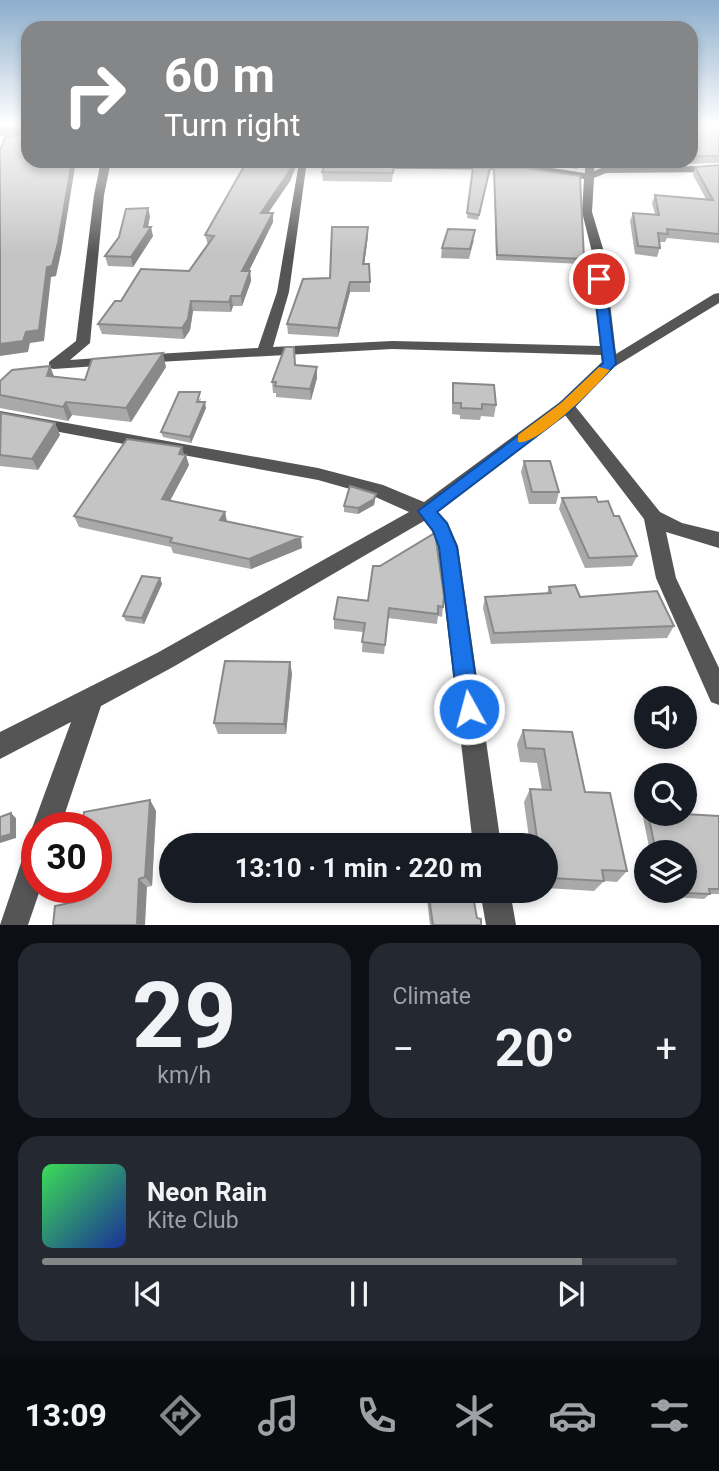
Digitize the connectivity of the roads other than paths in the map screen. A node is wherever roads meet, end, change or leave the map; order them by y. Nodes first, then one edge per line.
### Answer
1 (105, 168) edge
2 (302, 168) edge
3 (532, 168) edge
4 (590, 168) edge
5 (719, 169) edge
6 (589, 177) junction
7 (719, 297) edge
8 (264, 352) junction
9 (608, 358) junction
10 (56, 365) junction
11 (34, 370) edge
12 (566, 406) junction
13 (0, 416) edge
14 (426, 511) junction
15 (653, 517) junction
16 (719, 540) edge
17 (719, 694) edge
18 (90, 699) junction
19 (0, 746) edge
20 (51, 812) edge
21 (485, 833) edge
22 (21, 902) edge
23 (497, 903) edge
24 (13, 925) edge
25 (501, 925) edge

1 - 10 street
2 - 8 street
3 - 6 street
4 - 6 street
5 - 6 street
6 - 9 street
7 - 9 street
8 - 9 street
8 - 10 street
9 - 12 street
10 - 11 street
12 - 14 street
12 - 15 street
13 - 14 street
14 - 18 street
14 - 21 street
15 - 16 street
15 - 17 street
18 - 19 street
18 - 20 street
22 - 24 street
23 - 25 street

